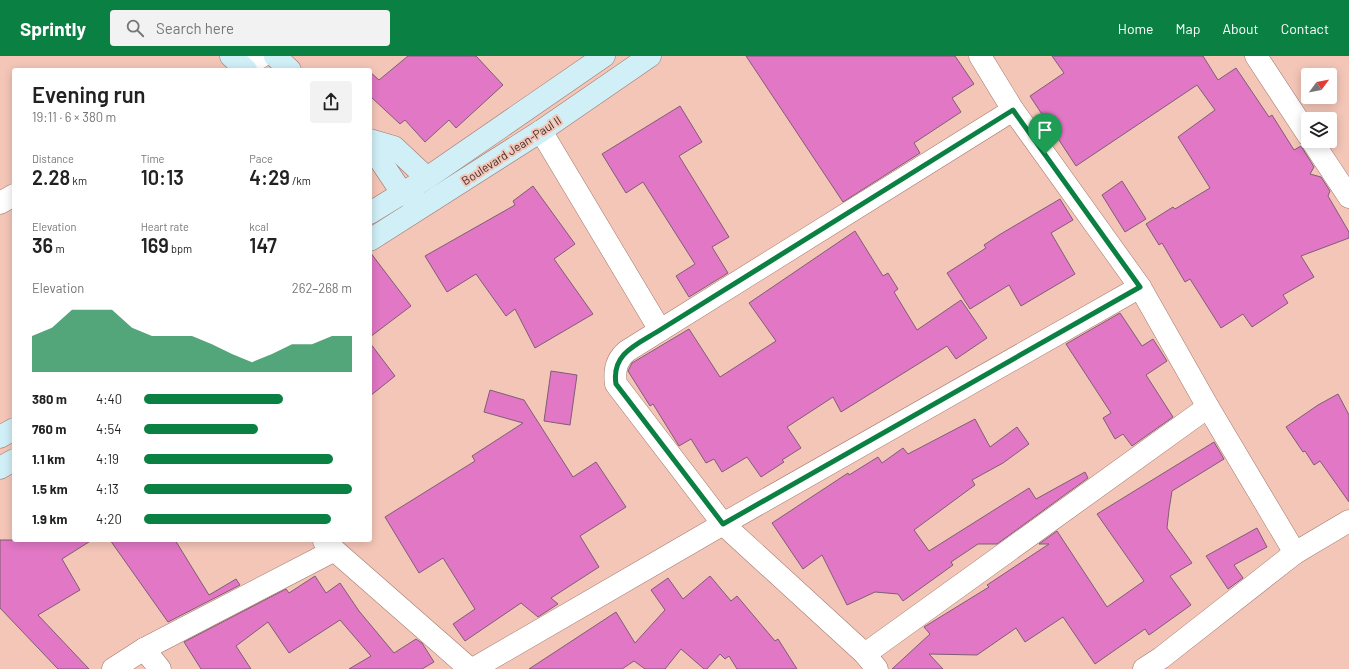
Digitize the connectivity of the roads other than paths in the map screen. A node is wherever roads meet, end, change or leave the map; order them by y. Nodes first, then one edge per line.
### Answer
1 (262, 56) edge
2 (275, 56) edge
3 (604, 56) edge
4 (650, 56) edge
5 (980, 56) edge
6 (1256, 56) edge
7 (240, 66) edge
8 (288, 68) edge
9 (1013, 110) junction
10 (1301, 124) edge
11 (541, 131) junction
12 (372, 141) edge
13 (372, 148) edge
14 (1317, 148) edge
15 (427, 178) junction
16 (402, 193) junction
17 (12, 196) edge
18 (1349, 197) edge
19 (0, 202) edge
20 (426, 205) junction
21 (373, 206) edge
22 (403, 220) junction
23 (372, 239) edge
24 (1140, 287) junction
25 (660, 330) junction
26 (1208, 407) junction
27 (12, 430) edge
28 (0, 437) edge
29 (12, 461) edge
30 (0, 468) edge
31 (1349, 521) edge
32 (723, 524) junction
33 (328, 545) edge
34 (1295, 553) junction
35 (144, 649) junction
36 (871, 661) edge
37 (1158, 666) edge
38 (113, 669) edge
39 (160, 669) edge
40 (470, 669) edge
41 (473, 669) edge

1 - 7 street
2 - 8 main road
3 - 15 main road, Boulevard Jean-Paul II
4 - 11 main road, Boulevard Jean-Paul II
5 - 9 street
6 - 10 street
9 - 24 street
9 - 25 street
11 - 20 main road, Boulevard Jean-Paul II
11 - 25 street
12 - 15 main road
13 - 16 main road
14 - 18 street
15 - 16 main road, Boulevard Jean-Paul II
16 - 20 main road
16 - 21 main road, Boulevard Jean-Paul II
17 - 19 street
20 - 22 main road, Boulevard Jean-Paul II
21 - 22 main road
22 - 23 main road, Boulevard Jean-Paul II
24 - 26 street
24 - 32 street
25 - 32 street
26 - 34 street
26 - 36 street
27 - 28 main road
29 - 30 main road
31 - 34 street
32 - 36 street
32 - 41 street
33 - 35 street
33 - 40 street
34 - 37 street
35 - 38 street
35 - 39 street

